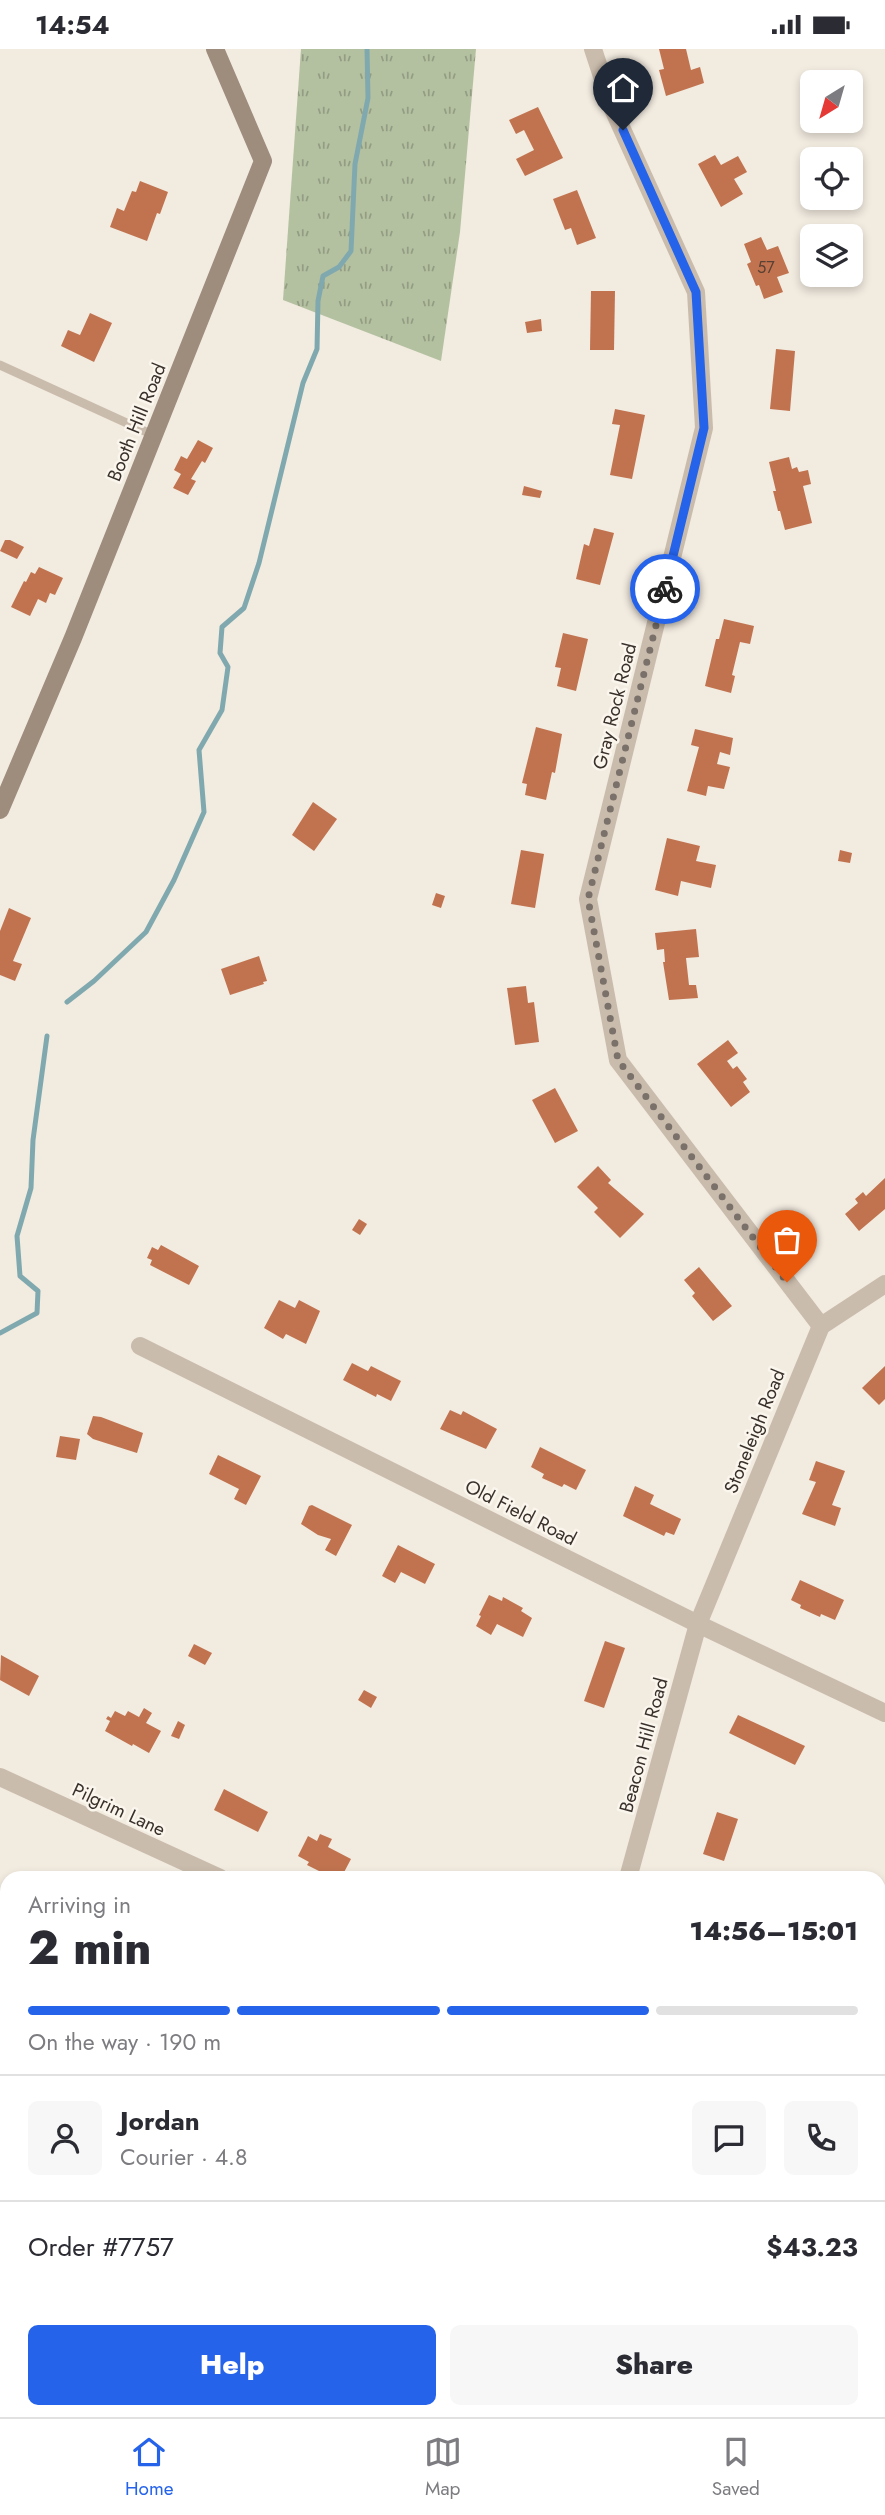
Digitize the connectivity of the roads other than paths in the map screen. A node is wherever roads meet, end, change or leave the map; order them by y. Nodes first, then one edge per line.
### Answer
1 (215, 49) edge
2 (593, 49) edge
3 (0, 365) edge
4 (153, 435) junction
5 (5, 780) edge
6 (0, 810) edge
7 (885, 1284) edge
8 (821, 1326) junction
9 (140, 1346) dead end
10 (698, 1624) junction
11 (885, 1713) edge
12 (0, 1777) edge
13 (205, 1871) edge
14 (630, 1871) edge

1 - 4 street, Booth Hill Road
2 - 8 street, Gray Rock Road
3 - 4 lane
4 - 5 street, Booth Hill Road
5 - 6 street, Booth Hill Road
7 - 8 street
8 - 10 street, Stoneleigh Road
9 - 10 street, Old Field Road
10 - 11 street, Old Field Road
10 - 14 street, Beacon Hill Road
12 - 13 street, Pilgrim Lane

